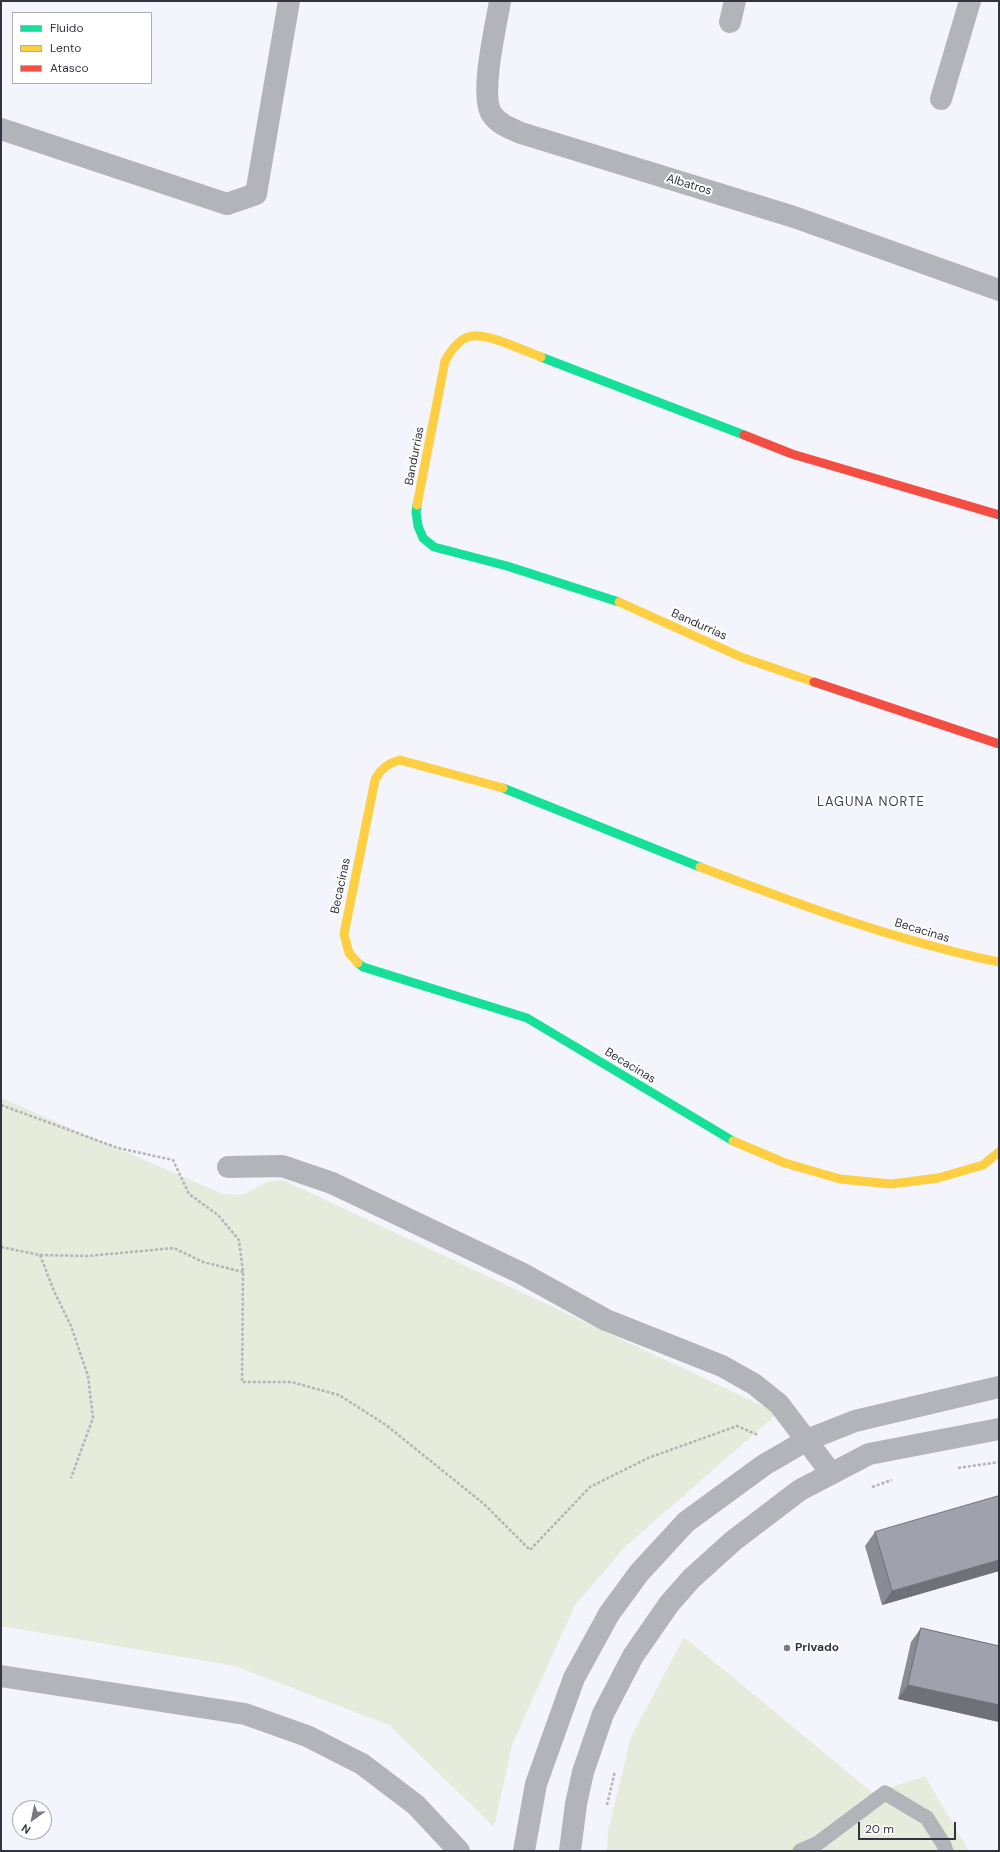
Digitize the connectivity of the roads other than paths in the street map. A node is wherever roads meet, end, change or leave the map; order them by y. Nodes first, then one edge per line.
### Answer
1 (500, 1) edge
2 (735, 1) edge
3 (970, 1) edge
4 (287, 2) edge
5 (730, 22) dead end
6 (941, 99) dead end
7 (1, 129) edge
8 (999, 290) edge
9 (999, 515) edge
10 (999, 744) edge
11 (999, 962) edge
12 (999, 1152) edge
13 (228, 1166) dead end
14 (999, 1387) edge
15 (999, 1429) edge
16 (808, 1440) junction
17 (830, 1473) junction
18 (1, 1676) edge
19 (459, 1851) edge
20 (524, 1851) edge
21 (570, 1851) edge
22 (800, 1851) edge
23 (946, 1851) edge

1 - 8 street, Albatros
2 - 5 street
3 - 6 street
4 - 7 street
9 - 10 street, Bandurrias
11 - 12 street, Becacinas
13 - 16 street
14 - 16 street
15 - 17 street
16 - 17 street
16 - 20 street
17 - 21 street
18 - 19 street
22 - 23 lane

